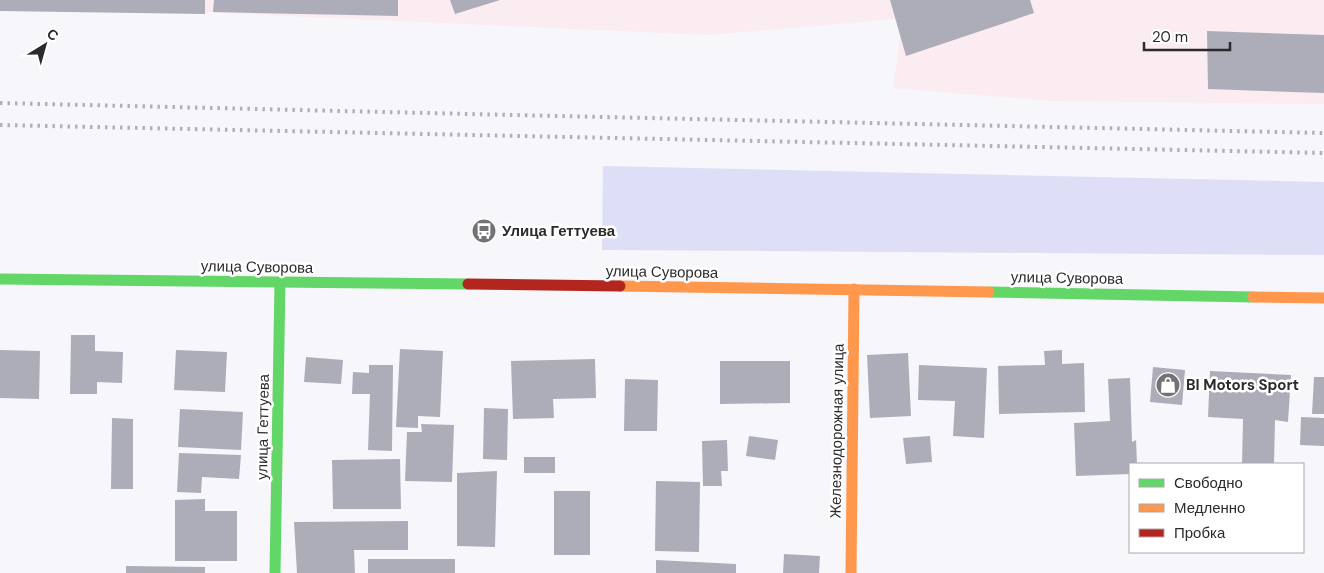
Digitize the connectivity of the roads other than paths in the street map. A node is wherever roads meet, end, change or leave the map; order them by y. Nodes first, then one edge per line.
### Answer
1 (0, 279) edge
2 (280, 282) junction
3 (854, 289) junction
4 (1324, 298) edge
5 (275, 573) edge
6 (850, 573) edge

1 - 2 street, улица Суворова
2 - 3 street, улица Суворова
2 - 5 street, улица Геттуева
3 - 4 street, улица Суворова
3 - 6 street, Железнодорожная улица

